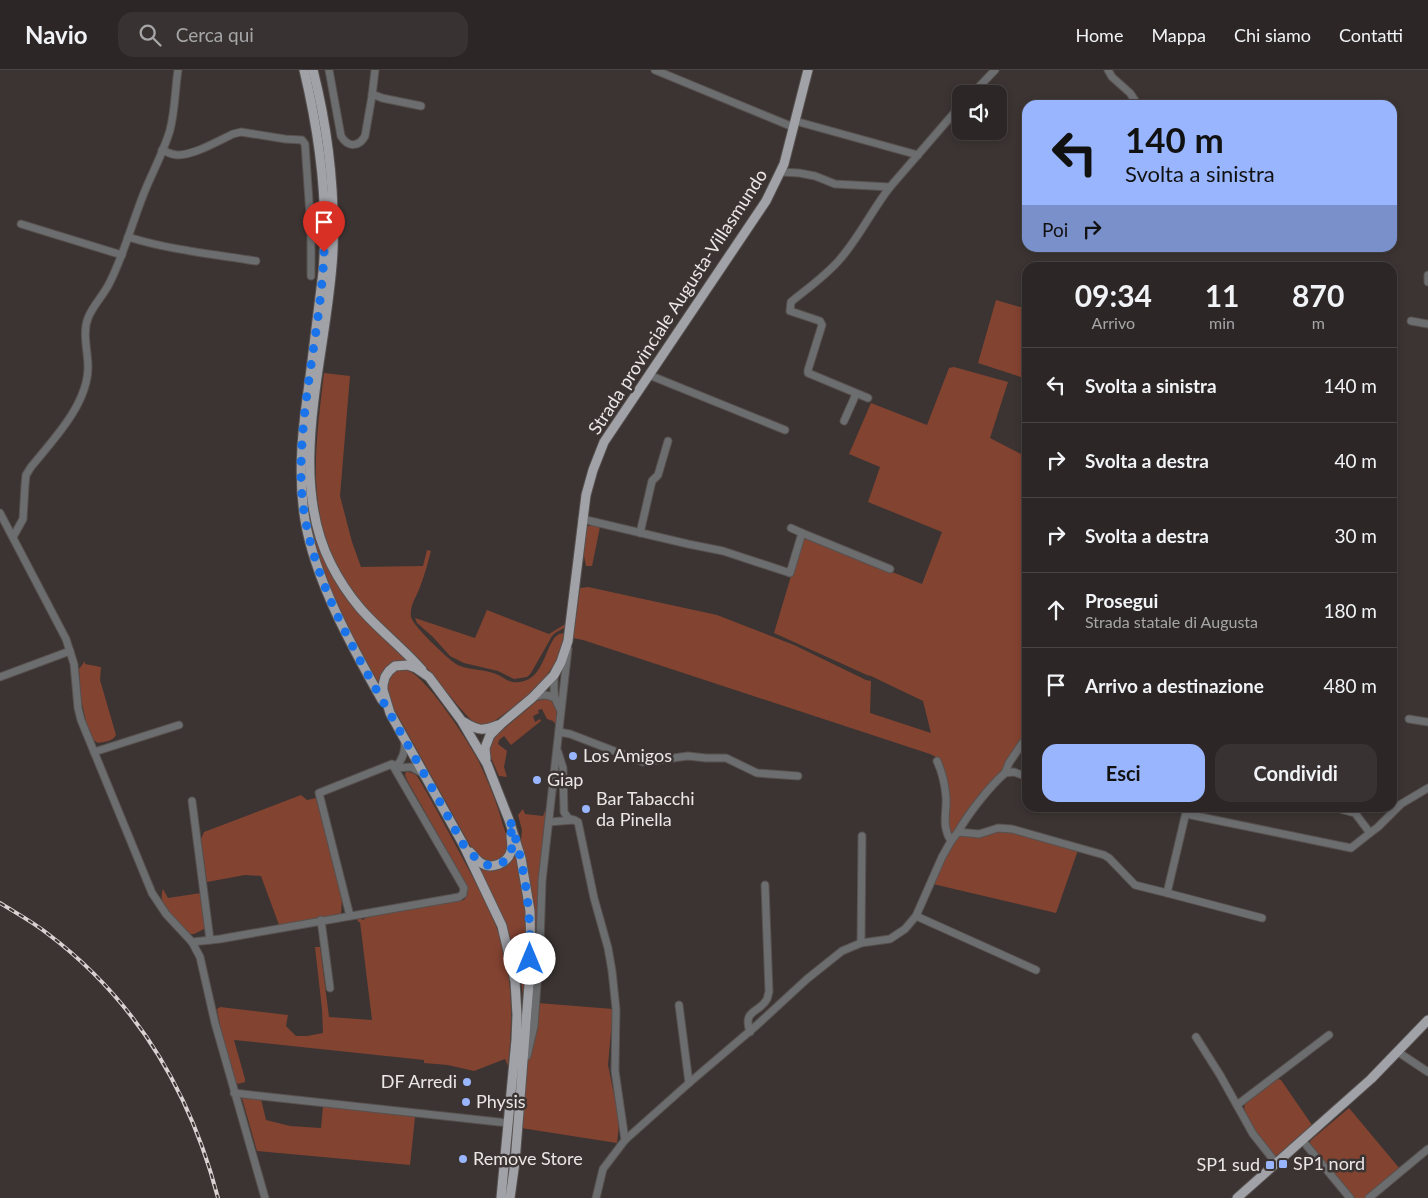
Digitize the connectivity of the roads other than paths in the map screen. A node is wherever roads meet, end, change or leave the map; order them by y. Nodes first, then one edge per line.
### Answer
1 (178, 70) edge
2 (304, 70) edge
3 (313, 70) edge
4 (328, 70) edge
5 (375, 70) edge
6 (655, 70) edge
7 (808, 70) edge
8 (995, 70) edge
9 (1108, 70) edge
10 (981, 85) edge
11 (372, 94) junction
12 (1135, 100) edge
13 (421, 106) dead end
14 (952, 115) edge
15 (794, 124) junction
16 (162, 150) junction
17 (918, 155) junction
18 (781, 172) junction
19 (890, 187) junction
20 (21, 224) dead end
21 (128, 237) junction
22 (122, 255) junction
23 (256, 260) dead end
24 (1428, 275) edge
25 (311, 276) dead end
26 (1428, 282) edge
27 (1411, 321) dead end
28 (1428, 324) edge
29 (649, 375) junction
30 (856, 394) junction
31 (868, 398) dead end
32 (844, 421) dead end
33 (785, 430) dead end
34 (668, 441) dead end
35 (0, 513) edge
36 (582, 520) junction
37 (791, 528) dead end
38 (640, 533) junction
39 (802, 533) junction
40 (13, 537) junction
41 (890, 569) dead end
42 (568, 640) junction
43 (70, 651) junction
44 (554, 675) junction
45 (0, 677) edge
46 (429, 677) junction
47 (565, 677) junction
48 (532, 698) junction
49 (556, 698) junction
50 (390, 713) junction
51 (561, 713) junction
52 (1409, 719) dead end
53 (461, 720) junction
54 (1428, 722) edge
55 (179, 724) dead end
56 (501, 724) junction
57 (559, 732) junction
58 (405, 740) junction
59 (1022, 744) edge
60 (557, 748) junction
61 (94, 752) junction
62 (937, 761) dead end
63 (487, 764) junction
64 (395, 768) junction
65 (1005, 773) junction
66 (424, 774) junction
67 (1022, 775) edge
68 (798, 776) dead end
69 (1428, 788) edge
70 (192, 800) dead end
71 (1397, 808) edge
72 (1186, 812) edge
73 (1351, 812) edge
74 (1393, 812) edge
75 (1191, 815) dead end
76 (510, 820) junction
77 (574, 820) junction
78 (549, 822) junction
79 (958, 832) junction
80 (1370, 833) junction
81 (862, 836) dead end
82 (950, 840) junction
83 (463, 844) junction
84 (766, 885) dead end
85 (1167, 893) junction
86 (350, 916) junction
87 (916, 916) junction
88 (1262, 918) dead end
89 (321, 920) junction
90 (210, 940) junction
91 (192, 942) junction
92 (861, 943) junction
93 (1036, 970) dead end
94 (330, 988) dead end
95 (679, 1004) dead end
96 (1428, 1020) edge
97 (750, 1032) junction
98 (1330, 1035) dead end
99 (1196, 1036) dead end
100 (1398, 1052) junction
101 (1428, 1072) edge
102 (521, 1075) junction
103 (689, 1083) junction
104 (234, 1094) junction
105 (1237, 1104) junction
106 (508, 1123) junction
107 (625, 1140) junction
108 (1302, 1140) junction
109 (1428, 1149) edge
110 (1276, 1163) junction
111 (265, 1198) edge
112 (500, 1198) edge
113 (510, 1198) edge
114 (596, 1198) edge
115 (1237, 1198) edge
116 (1350, 1198) edge
117 (1369, 1198) edge

1 - 16 street
2 - 50 main road
3 - 46 main road
4 - 11 street
5 - 11 street
6 - 15 street
7 - 15 main road, Strada provinciale Augusta-Villasmundo
8 - 10 street
9 - 12 street
11 - 13 street
14 - 17 street
15 - 17 street
15 - 18 main road, Strada provinciale Augusta-Villasmundo
16 - 21 street
16 - 25 street
17 - 19 street
18 - 19 street
18 - 29 main road, Strada provinciale Augusta-Villasmundo
19 - 30 street
20 - 22 street
21 - 22 street
21 - 23 street
22 - 40 street
24 - 26 street
27 - 28 street
29 - 33 street
29 - 36 main road, Strada provinciale Augusta-Villasmundo
30 - 31 street
30 - 32 street
34 - 38 street
35 - 40 street
36 - 38 street
36 - 42 main road, Strada provinciale Augusta-Villasmundo
37 - 39 street
38 - 39 street
39 - 41 street
40 - 43 street
42 - 44 main road, Strada provinciale Augusta-Villasmundo
42 - 47 street
43 - 45 street
43 - 61 street
44 - 47 street
44 - 48 main road, Strada provinciale Augusta-Villasmundo
44 - 49 street
46 - 50 main road
46 - 53 main road
47 - 51 street
48 - 49 street
48 - 56 main road, Strada provinciale Augusta-Villasmundo
49 - 51 street
50 - 58 main road
51 - 57 street
52 - 54 street
53 - 56 main road
53 - 63 main road
55 - 61 street
56 - 63 main road, Strada provinciale Augusta-Villasmundo
57 - 60 street
57 - 68 street
58 - 64 street
58 - 66 main road
59 - 65 street
60 - 77 street
60 - 78 street
61 - 91 street
62 - 82 street
63 - 76 main road
64 - 66 street
64 - 86 street
64 - 86 street
65 - 67 street
65 - 79 street
66 - 83 main road
69 - 71 street
70 - 90 street
72 - 85 street
73 - 80 street
74 - 80 street
75 - 80 street
76 - 83 main road
76 - 102 main road
77 - 78 street
77 - 107 street
78 - 102 street
79 - 82 street
79 - 85 street
81 - 92 street
82 - 87 street
83 - 106 main road
84 - 97 street
85 - 88 street
86 - 89 street
87 - 92 street
87 - 93 street
89 - 90 street
89 - 94 street
90 - 91 street
91 - 104 street
92 - 97 street
95 - 103 street
96 - 100 main road
97 - 103 street
98 - 105 street
99 - 105 street
100 - 101 street
100 - 108 main road
102 - 113 main road
103 - 107 street
104 - 106 street
104 - 111 street
105 - 110 street
106 - 112 main road
107 - 114 street
108 - 110 main road
108 - 116 street
109 - 117 street
110 - 115 main road

